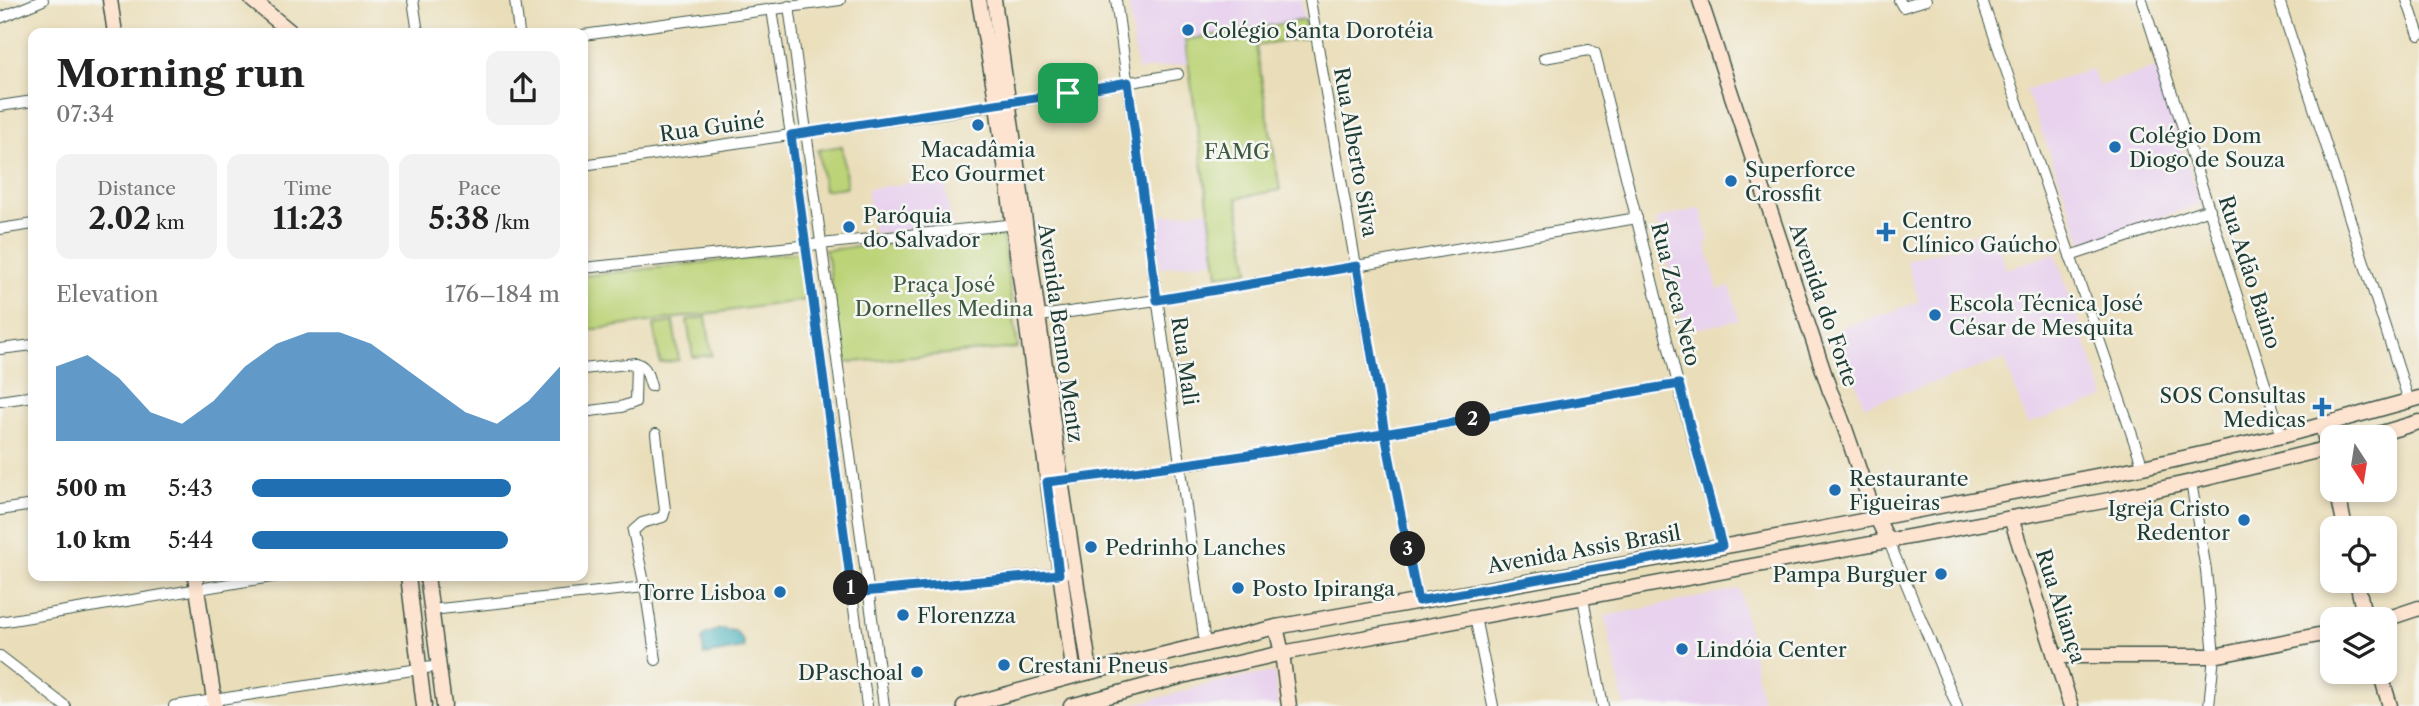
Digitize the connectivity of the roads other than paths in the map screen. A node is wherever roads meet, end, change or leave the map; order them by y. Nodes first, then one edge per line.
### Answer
1 (43, 0) edge
2 (110, 0) edge
3 (252, 0) edge
4 (413, 0) edge
5 (515, 0) edge
6 (840, 0) edge
7 (979, 0) edge
8 (994, 0) edge
9 (1116, 0) edge
10 (1310, 0) edge
11 (1700, 0) edge
12 (1899, 0) edge
13 (1926, 0) edge
14 (1982, 0) edge
15 (2142, 0) edge
16 (2279, 0) edge
17 (2407, 0) edge
18 (789, 6) junction
19 (772, 9) junction
20 (0, 18) edge
21 (114, 28) edge
22 (286, 28) edge
23 (417, 28) edge
24 (518, 28) edge
25 (588, 34) edge
26 (2419, 35) edge
27 (1544, 58) dead end
28 (1178, 75) dead end
29 (1128, 82) junction
30 (28, 102) edge
31 (1003, 104) junction
32 (0, 106) edge
33 (807, 132) junction
34 (791, 135) junction
35 (588, 164) edge
36 (2210, 209) junction
37 (1637, 218) junction
38 (1019, 223) junction
39 (28, 224) edge
40 (0, 229) edge
41 (822, 242) junction
42 (806, 244) junction
43 (2070, 256) junction
44 (1357, 266) junction
45 (588, 267) edge
46 (1157, 300) junction
47 (1032, 317) junction
48 (28, 346) edge
49 (0, 349) edge
50 (636, 363) junction
51 (588, 368) edge
52 (1679, 384) junction
53 (651, 386) dead end
54 (28, 397) edge
55 (2414, 400) edge
56 (0, 401) edge
57 (588, 411) edge
58 (845, 418) junction
59 (829, 420) junction
60 (2419, 422) edge
61 (2322, 425) edge
62 (2320, 426) edge
63 (2398, 428) edge
64 (656, 434) dead end
65 (1385, 434) junction
66 (2282, 436) junction
67 (2320, 450) edge
68 (1180, 465) junction
69 (2143, 467) junction
70 (1054, 481) junction
71 (2191, 482) junction
72 (28, 506) edge
73 (0, 510) edge
74 (1876, 518) junction
75 (2011, 518) junction
76 (1889, 542) junction
77 (1722, 546) junction
78 (1074, 572) junction
79 (1059, 574) junction
80 (409, 581) edge
81 (428, 581) edge
82 (196, 582) edge
83 (645, 587) junction
84 (868, 591) junction
85 (852, 593) junction
86 (1583, 598) junction
87 (1418, 601) junction
88 (2419, 608) edge
89 (431, 610) junction
90 (2397, 615) edge
91 (1475, 617) junction
92 (0, 622) edge
93 (1276, 627) junction
94 (2320, 635) edge
95 (1205, 643) junction
96 (1282, 653) junction
97 (0, 656) edge
98 (2055, 656) junction
99 (2214, 656) junction
100 (656, 660) dead end
101 (877, 660) junction
102 (861, 662) junction
103 (439, 666) junction
104 (419, 668) junction
105 (1090, 672) junction
106 (1074, 676) junction
107 (2384, 684) edge
108 (214, 703) edge
109 (65, 706) edge
110 (174, 706) edge
111 (424, 706) edge
112 (444, 706) edge
113 (867, 706) edge
114 (884, 706) edge
115 (964, 706) edge
116 (1071, 706) edge
117 (1289, 706) edge
118 (1493, 706) edge
119 (1603, 706) edge
120 (1957, 706) edge
121 (2071, 706) edge
122 (2209, 706) edge
123 (2390, 706) edge

1 - 20 street
2 - 21 main road
3 - 22 main road
4 - 23 street
5 - 24 street
6 - 18 street
7 - 31 main road, Avenida Benno Mentz
8 - 31 main road, Avenida Benno Mentz
9 - 29 street, Rua Mali
10 - 44 street, Rua Alberto Silva
11 - 74 main road, Avenida do Forte
12 - 13 street
14 - 43 street
15 - 36 street, Rua Adão Baino
16 - 55 street
17 - 26 street
18 - 19 street
18 - 33 street
19 - 25 street
19 - 34 street
27 - 37 street, Rua Zeca Neto
28 - 29 street, Rua Guiné
29 - 31 street, Rua Guiné
29 - 46 street, Rua Mali
30 - 32 street
31 - 33 street, Rua Guiné
31 - 38 main road, Avenida Benno Mentz
33 - 34 street, Rua Guiné
33 - 41 street
34 - 35 street, Rua Guiné
34 - 42 street
36 - 43 street
36 - 66 street, Rua Adão Baino
37 - 44 street
37 - 52 street, Rua Zeca Neto
38 - 41 street
38 - 47 main road, Avenida Benno Mentz
39 - 40 street
41 - 42 street
41 - 58 street
42 - 45 street
42 - 59 street
43 - 69 street
44 - 46 street
44 - 65 street, Rua Alberto Silva
46 - 47 street
46 - 68 street, Rua Mali
47 - 70 main road, Avenida Benno Mentz
48 - 49 street
50 - 51 street
50 - 53 street
50 - 57 street
52 - 65 street
52 - 77 street, Rua Zeca Neto
54 - 56 street
55 - 61 main road, Avenida Assis Brasil
58 - 59 street
58 - 84 street
59 - 85 street
60 - 63 main road
62 - 66 main road, Avenida Assis Brasil
64 - 83 street
65 - 68 street
65 - 87 street, Rua Alberto Silva
66 - 69 main road, Avenida Assis Brasil
67 - 71 main road
68 - 70 street
68 - 95 street, Rua Mali
69 - 74 main road, Avenida Assis Brasil
70 - 78 main road, Avenida Benno Mentz
70 - 79 main road, Avenida Benno Mentz
71 - 75 main road
71 - 99 street
72 - 73 street
74 - 76 main road, Avenida do Forte
74 - 77 main road, Avenida Assis Brasil
75 - 76 main road
75 - 98 main road, Rua Aliança
76 - 86 main road
76 - 120 street
77 - 87 main road, Avenida Assis Brasil
78 - 79 street
78 - 105 main road, Avenida Benno Mentz
79 - 84 street
79 - 106 main road, Avenida Benno Mentz
80 - 104 main road
81 - 89 main road
82 - 92 street
82 - 108 main road
83 - 89 street
83 - 100 street
84 - 85 street
84 - 101 street
85 - 102 street
86 - 91 main road
86 - 119 street
87 - 93 main road, Avenida Assis Brasil
88 - 90 main road
89 - 103 main road
91 - 96 main road
91 - 118 street
93 - 95 main road, Avenida Assis Brasil
93 - 96 main road
94 - 99 main road
95 - 105 main road, Avenida Assis Brasil
96 - 116 main road
96 - 117 main road
97 - 109 street
98 - 99 main road
98 - 121 main road, Rua Aliança
99 - 122 street
101 - 102 street
101 - 114 street
102 - 113 street
103 - 104 street
103 - 112 main road
104 - 108 street
104 - 111 main road
105 - 106 main road, Avenida Assis Brasil
106 - 115 main road, Avenida Assis Brasil
107 - 123 main road
108 - 110 street

